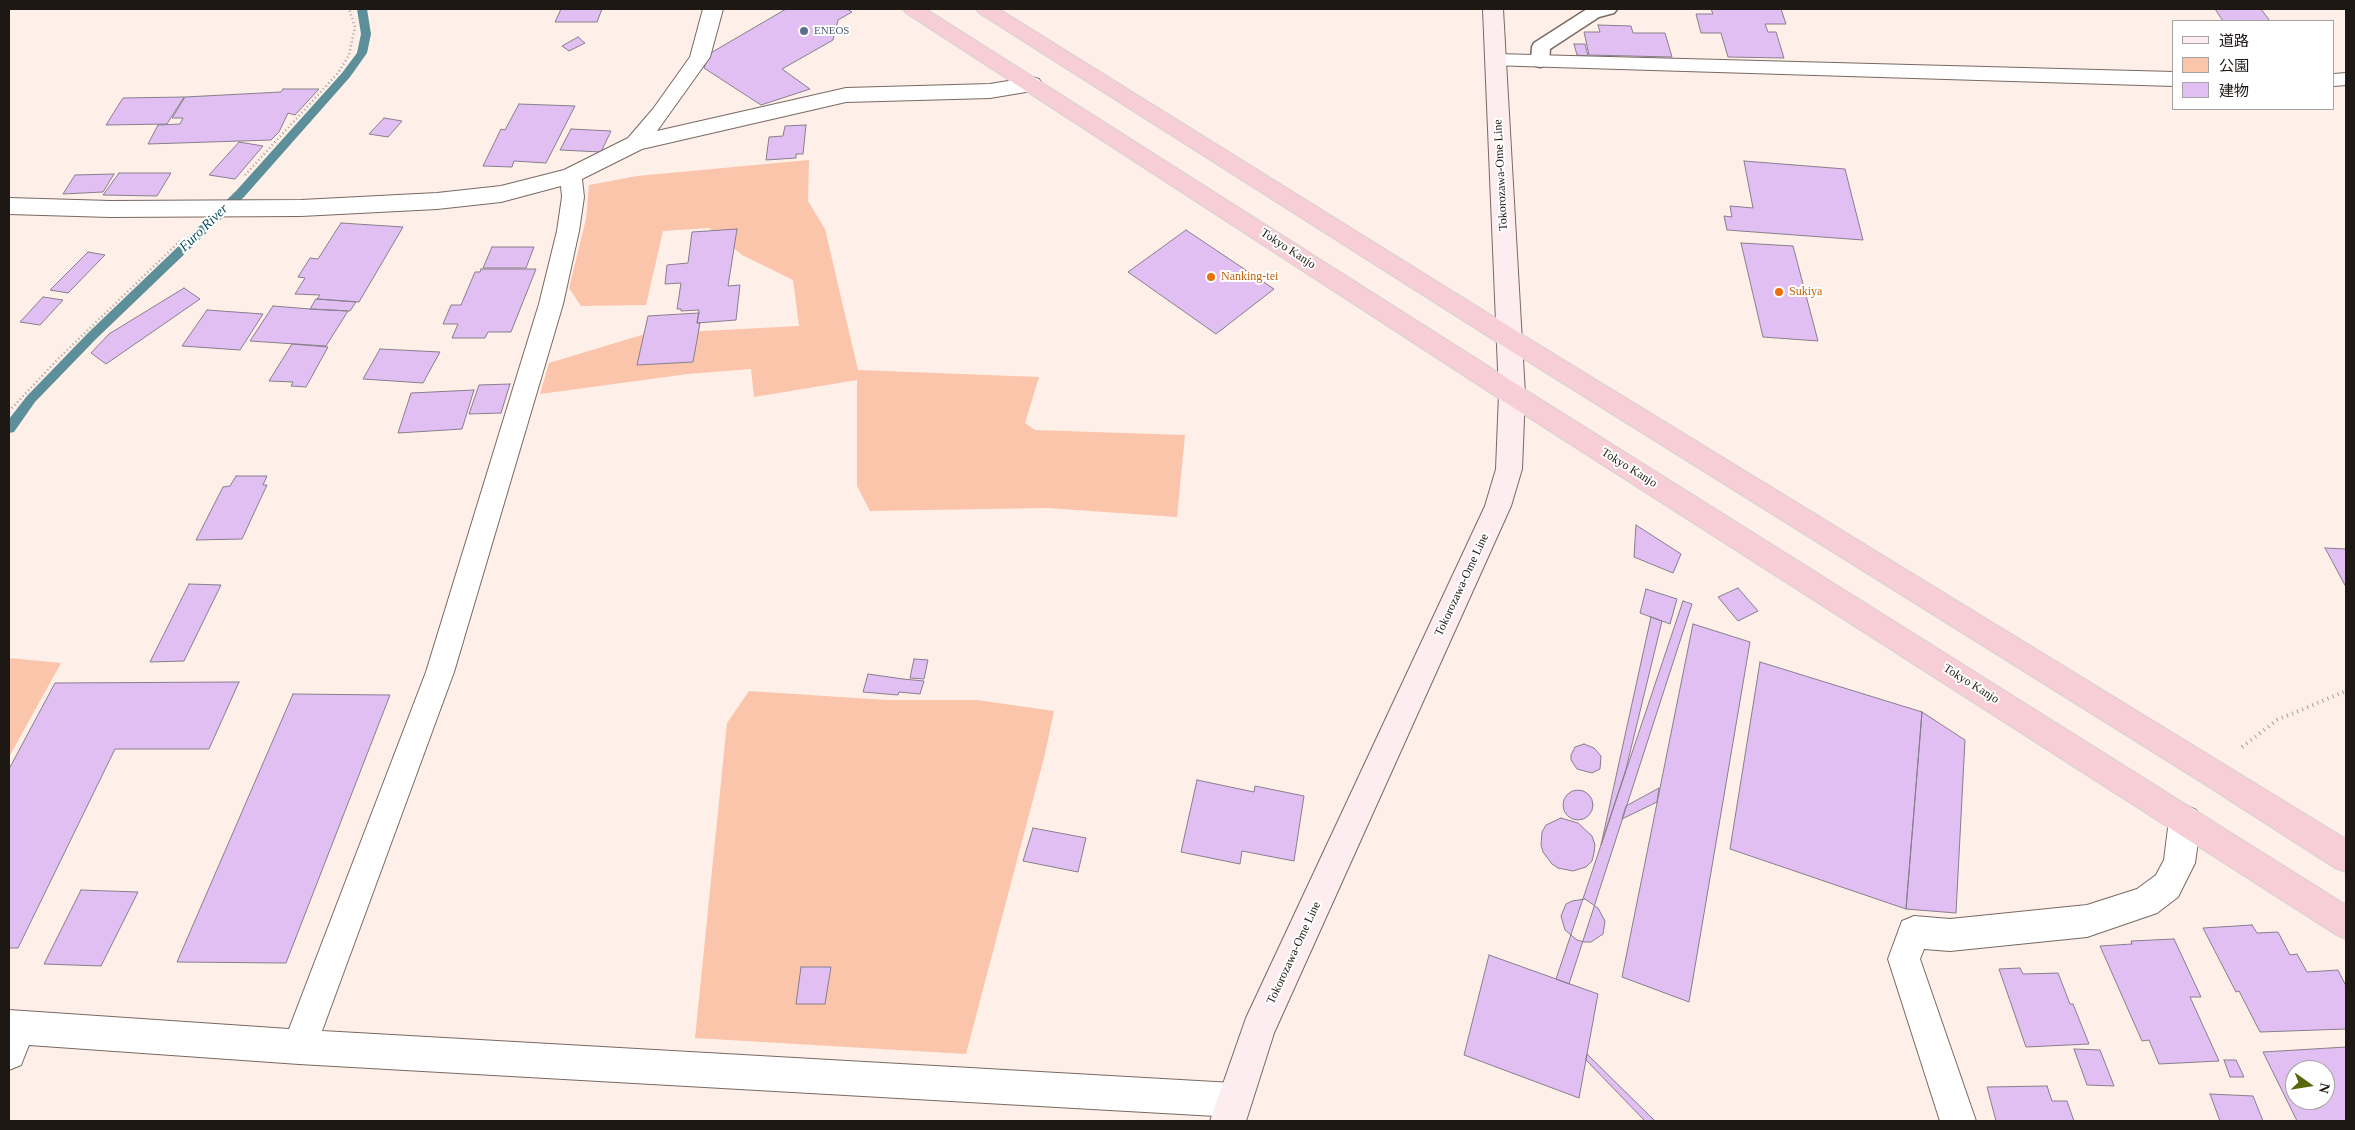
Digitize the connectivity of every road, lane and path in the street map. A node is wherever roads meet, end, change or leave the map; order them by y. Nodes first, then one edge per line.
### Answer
1 (349, 9) edge
2 (712, 9) edge
3 (913, 9) edge
4 (986, 9) edge
5 (1493, 9) edge
6 (1608, 9) edge
7 (1496, 60) junction
8 (1540, 61) junction
9 (2172, 79) edge
10 (1032, 84) junction
11 (636, 143) junction
12 (571, 176) junction
13 (9, 206) edge
14 (214, 209) junction
15 (1509, 338) junction
16 (1512, 394) junction
17 (9, 411) edge
18 (2346, 691) edge
19 (2212, 772) junction
20 (2185, 820) junction
21 (2346, 858) edge
22 (2346, 923) edge
23 (12, 1036) edge
24 (299, 1046) junction
25 (1230, 1111) edge
26 (1958, 1121) edge

1 - 14 path
2 - 11 street
3 - 10 highway, Tokyo Kanjo
4 - 15 highway
5 - 7 main road, Tokorozawa-Ome Line
6 - 8 lane
7 - 8 street
7 - 15 main road, Tokorozawa-Ome Line
8 - 9 street
10 - 11 street
10 - 16 highway, Tokyo Kanjo
11 - 12 street
12 - 14 street
12 - 24 street
13 - 14 street
14 - 17 path
15 - 16 main road, Tokorozawa-Ome Line
15 - 19 highway
16 - 20 highway, Tokyo Kanjo
16 - 25 main road, Tokorozawa-Ome Line
18 - 19 path
19 - 21 highway
20 - 22 highway, Tokyo Kanjo
20 - 26 street
23 - 24 street
24 - 25 street

